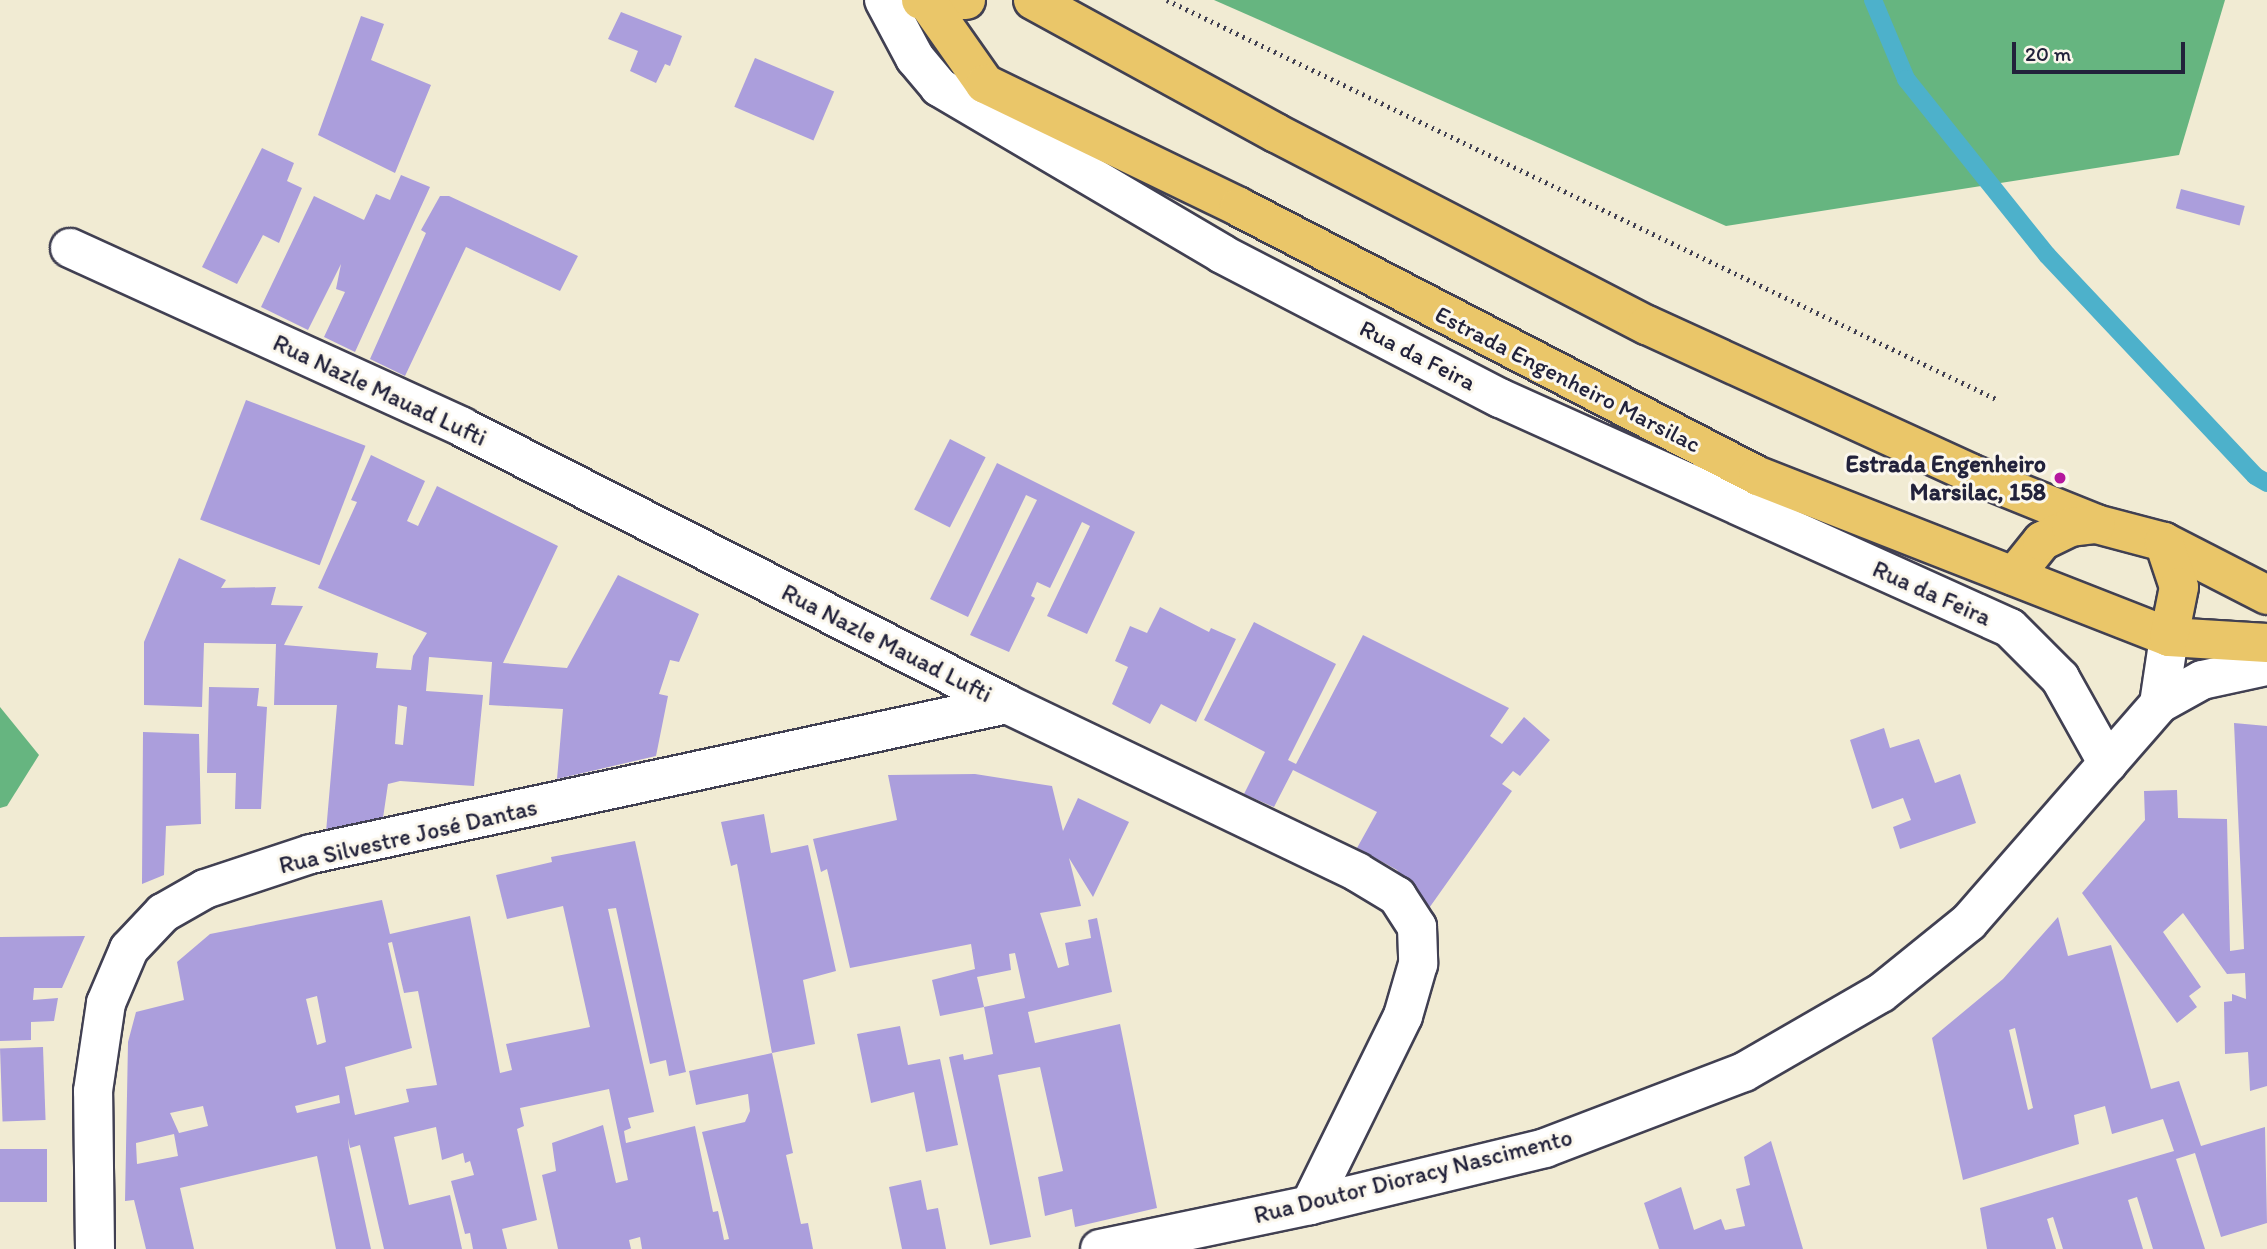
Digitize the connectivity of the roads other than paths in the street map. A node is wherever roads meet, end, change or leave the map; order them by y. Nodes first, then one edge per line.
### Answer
1 (884, 0) edge
2 (966, 0) edge
3 (1033, 0) edge
4 (924, 2) edge
5 (70, 248) dead end
6 (2096, 524) junction
7 (2164, 542) junction
8 (2014, 576) junction
9 (2267, 595) edge
10 (2010, 628) junction
11 (2169, 637) junction
12 (2267, 643) edge
13 (2267, 666) edge
14 (2160, 704) junction
15 (1007, 705) junction
16 (2108, 764) junction
17 (1310, 1205) junction
18 (95, 1249) edge
19 (1100, 1249) edge

1 - 10 street, Rua da Feira
2 - 4 main road, Estrada Engenheiro Marsilac
3 - 6 main road
4 - 8 main road, Estrada Engenheiro Marsilac
5 - 15 street, Rua Nazle Mauad Lufti
6 - 7 main road
6 - 8 main road
7 - 9 main road
7 - 11 main road
8 - 10 street
8 - 11 main road, Estrada Engenheiro Marsilac
10 - 16 street
11 - 12 main road, Estrada Engenheiro Marsilac
11 - 14 street
13 - 14 street
14 - 16 street, Rua Doutor Dioracy Nascimento
15 - 17 street, Rua Nazle Mauad Lufti
15 - 18 street, Rua Silvestre José Dantas
16 - 17 street, Rua Doutor Dioracy Nascimento
17 - 19 street, Rua Doutor Dioracy Nascimento

